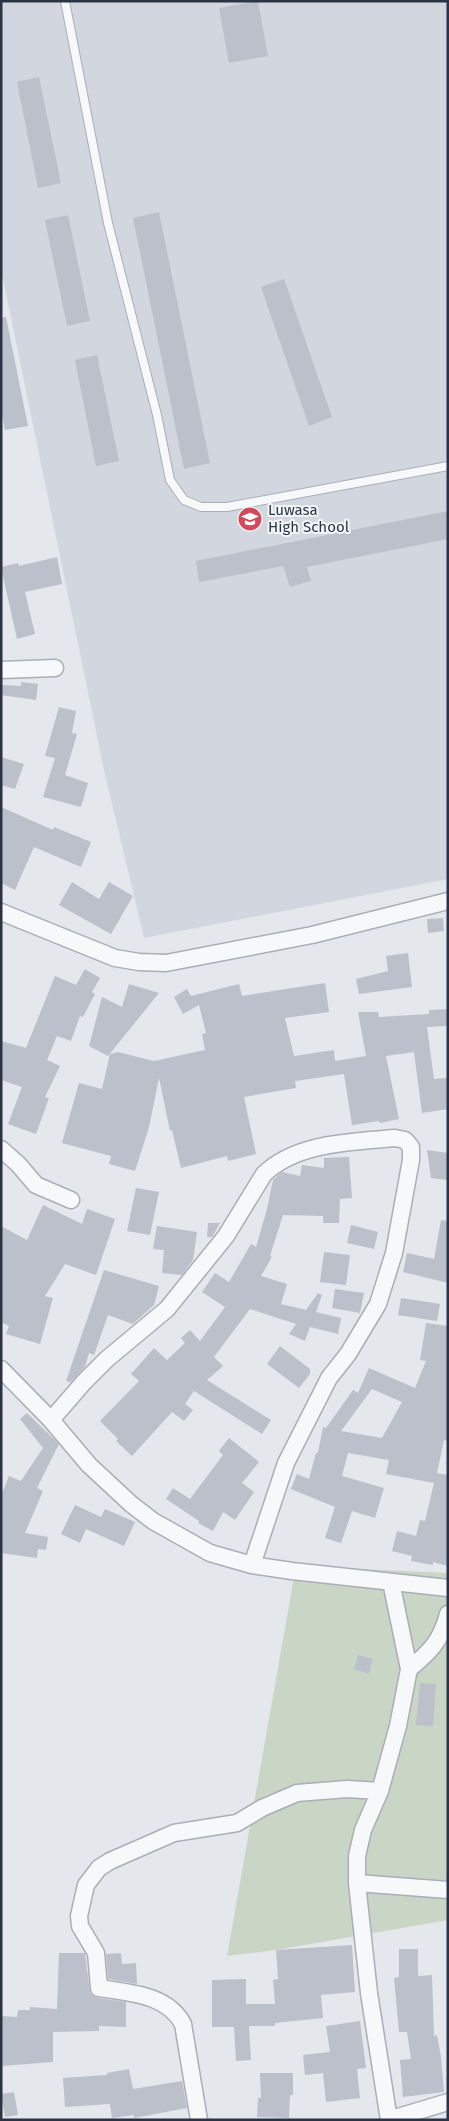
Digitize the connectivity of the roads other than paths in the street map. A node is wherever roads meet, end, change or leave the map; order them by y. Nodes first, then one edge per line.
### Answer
1 (65, 1) edge
2 (448, 466) edge
3 (55, 668) dead end
4 (1, 670) edge
5 (448, 902) edge
6 (1, 912) edge
7 (1, 1150) edge
8 (71, 1200) dead end
9 (1, 1369) edge
10 (51, 1420) junction
11 (252, 1565) junction
12 (391, 1582) junction
13 (448, 1588) edge
14 (448, 1614) edge
15 (409, 1669) junction
16 (380, 1791) junction
17 (357, 1883) junction
18 (448, 1890) edge
19 (448, 2102) edge
20 (199, 2120) edge
21 (388, 2120) edge

1 - 2 lane
3 - 4 street
5 - 6 street
7 - 8 street
9 - 10 street
10 - 11 street
10 - 11 street
11 - 12 street
12 - 13 street
12 - 15 street
14 - 15 street
15 - 16 street
16 - 17 street
16 - 20 street
17 - 18 street
17 - 21 street
19 - 21 street

